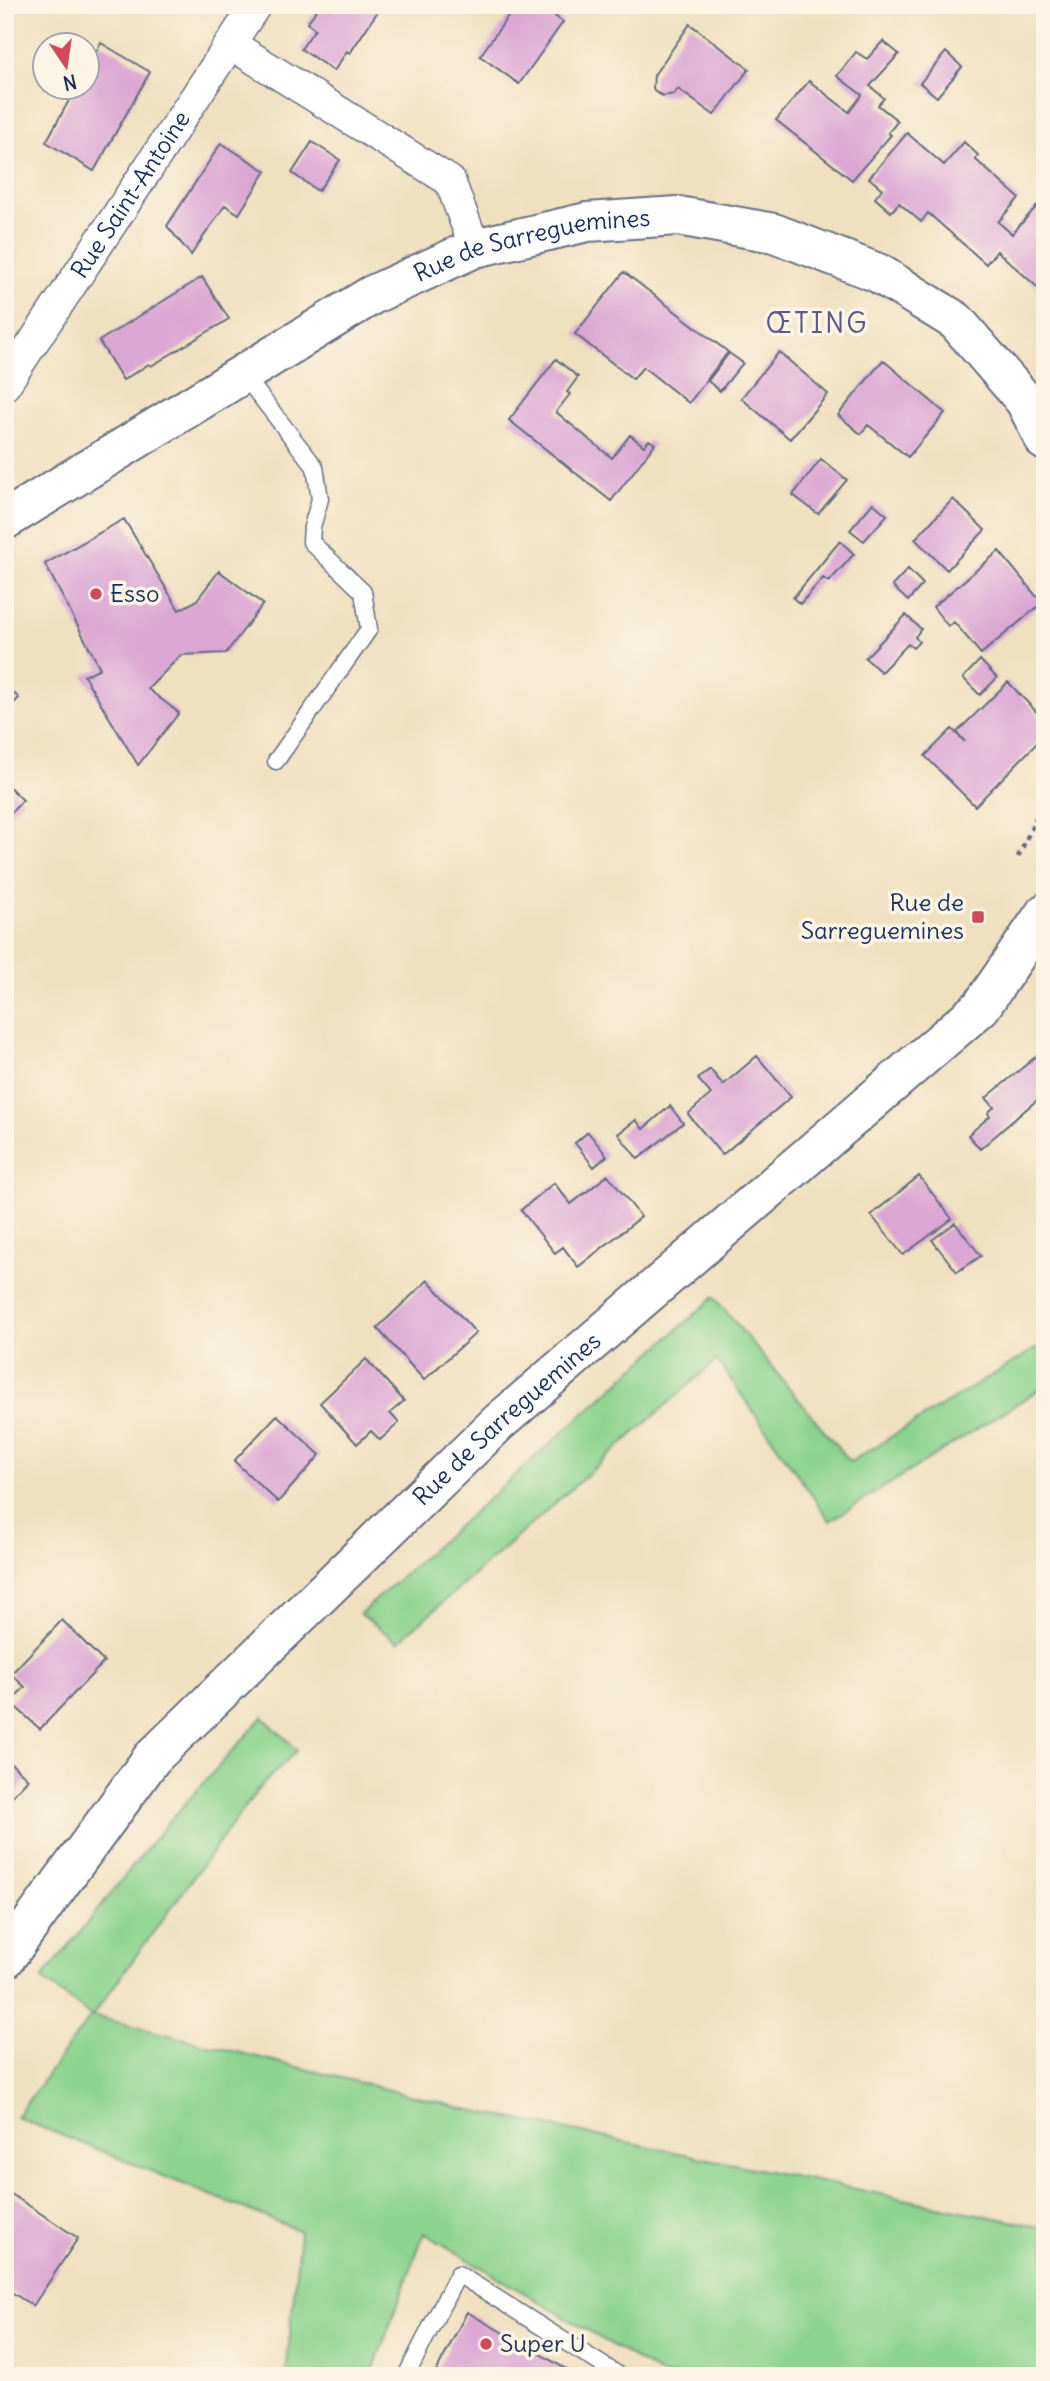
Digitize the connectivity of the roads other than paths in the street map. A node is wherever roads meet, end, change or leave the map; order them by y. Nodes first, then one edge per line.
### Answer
1 (256, 5) edge
2 (232, 45) junction
3 (475, 248) junction
4 (243, 374) junction
5 (5, 385) edge
6 (1045, 441) edge
7 (5, 520) edge
8 (276, 761) dead end
9 (1045, 913) edge
10 (5, 1959) edge
11 (407, 2376) edge
12 (620, 2376) edge

1 - 2 street, Rue Saint-Antoine
2 - 3 street
2 - 5 street, Rue Saint-Antoine
3 - 4 main road, Rue de Sarreguemines
3 - 6 main road, Rue de Sarreguemines
4 - 7 main road, Rue de Sarreguemines
4 - 8 lane
9 - 10 main road, Rue de Sarreguemines
11 - 12 lane

